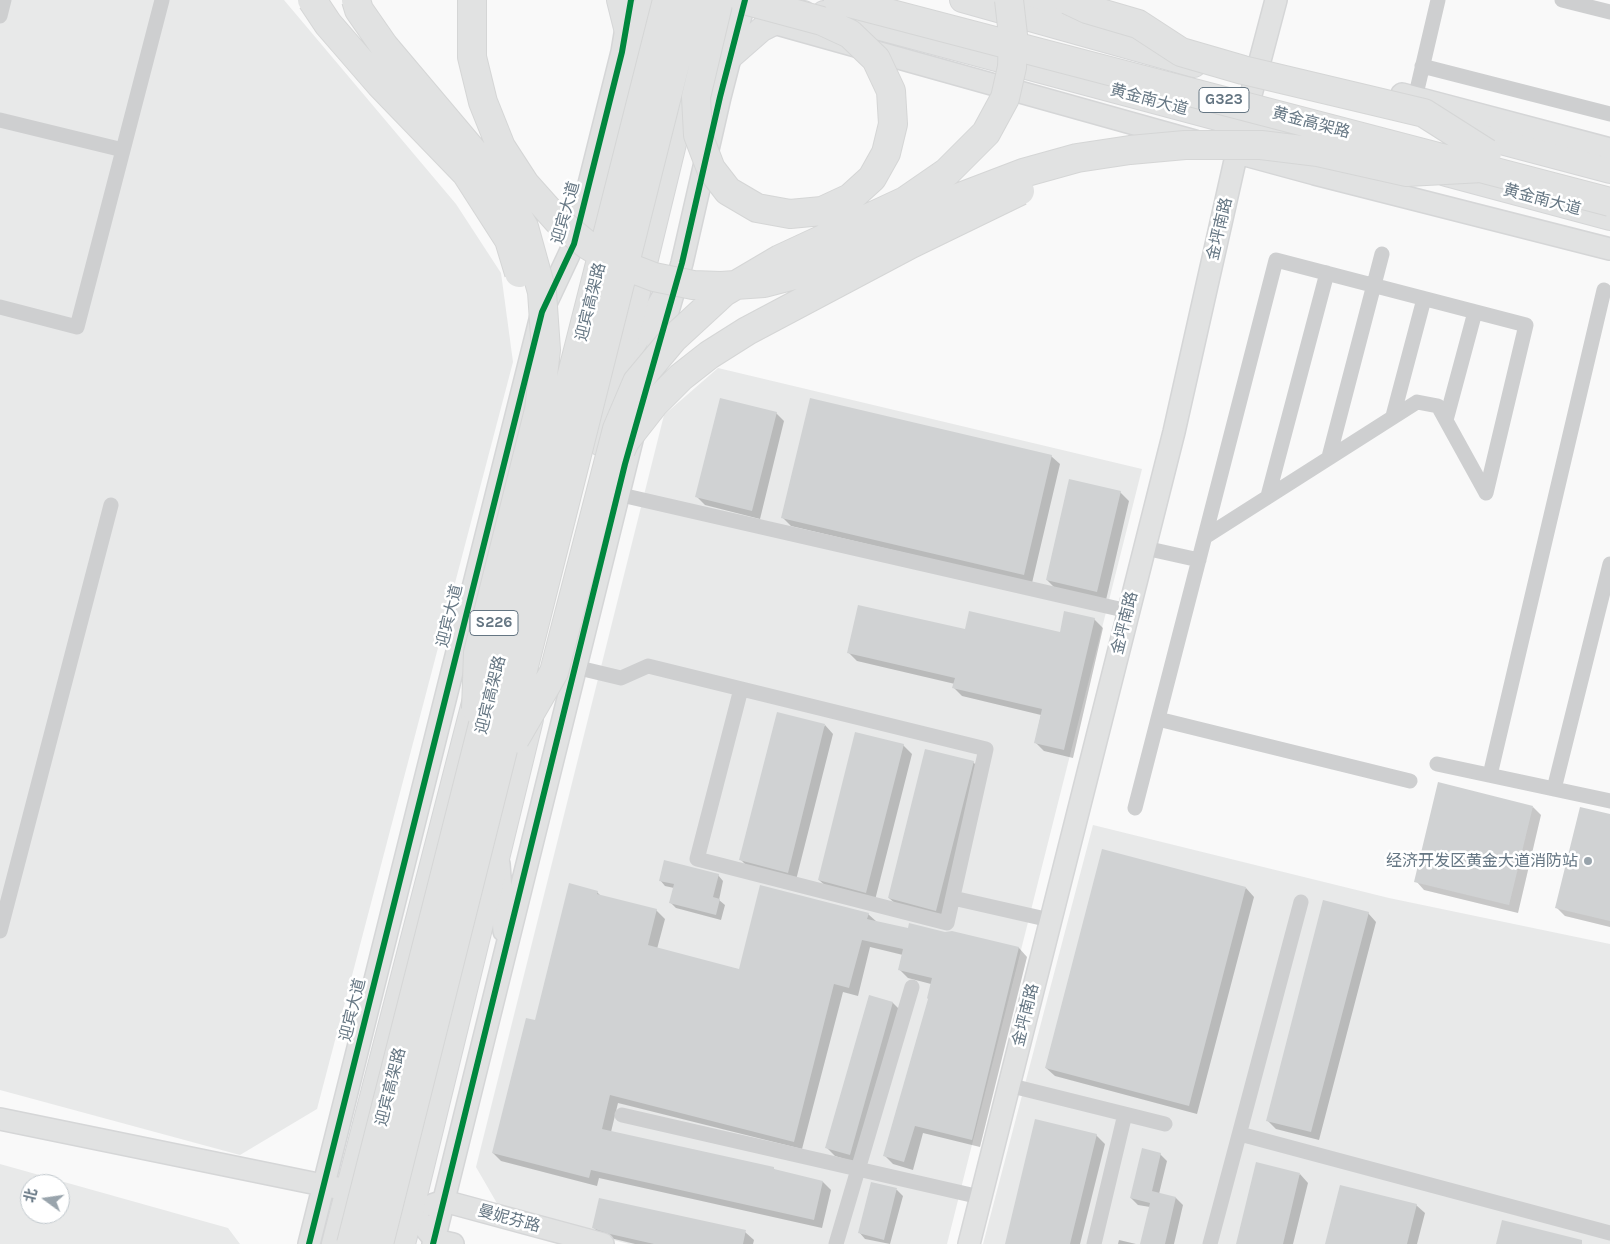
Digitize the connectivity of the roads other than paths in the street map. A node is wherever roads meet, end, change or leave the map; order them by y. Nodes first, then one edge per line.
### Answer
1 (4, 0) edge
2 (162, 0) edge
3 (312, 0) edge
4 (356, 0) edge
5 (472, 0) edge
6 (619, 0) edge
7 (631, 0) edge
8 (648, 0) edge
9 (667, 0) edge
10 (684, 0) edge
11 (777, 0) edge
12 (911, 0) edge
13 (962, 0) edge
14 (1009, 0) edge
15 (1068, 0) edge
16 (1276, 0) edge
17 (1438, 0) edge
18 (1562, 0) edge
19 (723, 3) edge
20 (829, 6) edge
21 (1035, 8) edge
22 (1610, 12) edge
23 (0, 16) edge
24 (773, 23) junction
25 (626, 28) junction
26 (730, 57) junction
27 (1422, 66) junction
28 (1256, 73) junction
29 (1412, 107) junction
30 (1610, 114) edge
31 (0, 120) edge
32 (1243, 125) junction
33 (1155, 130) junction
34 (1610, 149) edge
35 (123, 150) junction
36 (1130, 150) junction
37 (1237, 152) junction
38 (1485, 160) junction
39 (1610, 171) edge
40 (1315, 174) junction
41 (1610, 186) edge
42 (1610, 202) edge
43 (1610, 218) edge
44 (1610, 249) edge
45 (1382, 254) dead end
46 (682, 263) junction
47 (1327, 273) junction
48 (1374, 285) junction
49 (1604, 290) dead end
50 (1424, 298) junction
51 (0, 307) edge
52 (1475, 312) junction
53 (620, 371) junction
54 (539, 410) junction
55 (1393, 416) junction
56 (1446, 420) junction
57 (1330, 457) junction
58 (609, 493) junction
59 (1268, 496) junction
60 (111, 504) dead end
61 (1205, 537) junction
62 (1145, 548) junction
63 (1199, 560) junction
64 (1610, 564) edge
65 (1128, 611) junction
66 (575, 667) junction
67 (741, 689) junction
68 (1158, 719) junction
69 (487, 763) junction
70 (1438, 764) dead end
71 (1490, 775) junction
72 (1410, 781) dead end
73 (1554, 789) junction
74 (1610, 801) edge
75 (1135, 808) dead end
76 (412, 830) junction
77 (498, 850) junction
78 (953, 898) junction
79 (1301, 902) dead end
80 (1050, 920) junction
81 (416, 927) junction
82 (0, 931) edge
83 (506, 948) junction
84 (912, 987) dead end
85 (1008, 1085) junction
86 (1125, 1114) junction
87 (622, 1115) dead end
88 (0, 1119) edge
89 (1165, 1124) dead end
90 (1240, 1134) junction
91 (858, 1169) junction
92 (325, 1185) junction
93 (348, 1191) junction
94 (980, 1197) junction
95 (444, 1201) junction
96 (412, 1212) junction
97 (1610, 1233) edge
98 (440, 1243) edge
99 (309, 1244) edge
100 (334, 1244) edge
101 (351, 1244) edge
102 (379, 1244) edge
103 (403, 1244) edge
104 (603, 1244) edge
105 (836, 1244) edge
106 (969, 1244) edge
107 (1094, 1244) edge
108 (1210, 1244) edge

1 - 23 street
2 - 35 street
3 - 54 highway, bridge
4 - 54 highway, bridge
5 - 36 highway, bridge
6 - 25 main road
7 - 25 street, 迎宾大道
8 - 81 main road, 迎宾大道 / S226
9 - 69 highway, 迎宾高架路, bridge
10 - 19 street
11 - 20 main road, 黄金南大道
12 - 38 highway, 黄金高架路 / G323, bridge
13 - 21 main road
14 - 58 highway, bridge
15 - 38 highway, bridge
16 - 28 street, 金坪南路
17 - 27 street
18 - 22 street
19 - 19 highway, bridge
19 - 24 street
19 - 26 street
19 - 53 main road
19 - 69 highway, 迎宾高架路, bridge
20 - 24 main road
20 - 32 main road, 黄金南大道
20 - 38 highway, 黄金高架路 / G323, bridge
21 - 28 main road
21 - 28 street
24 - 26 main road
24 - 33 street
25 - 76 street, 迎宾大道
26 - 46 street
27 - 29 street
27 - 30 street
28 - 29 main road
28 - 29 street
28 - 32 street, 金坪南路
29 - 34 street
29 - 39 main road
31 - 35 street
32 - 33 street
32 - 37 street, 金坪南路
32 - 40 street
32 - 43 main road, 黄金南大道
33 - 37 street
35 - 51 street
36 - 38 highway, bridge
36 - 58 highway, bridge
37 - 40 street
37 - 62 street, 金坪南路
38 - 41 highway, 黄金高架路 / G323
38 - 42 highway, 黄金高架路 / G323, bridge
40 - 44 street
45 - 48 street
46 - 53 street
46 - 58 street
47 - 48 street
47 - 59 street
47 - 61 street
48 - 50 street
48 - 57 street
49 - 71 street
50 - 52 street
50 - 55 street
52 - 56 street
52 - 56 street
53 - 77 main road
54 - 69 highway, bridge
55 - 56 street
55 - 57 street
57 - 59 street
58 - 65 street
58 - 66 street
58 - 69 highway, bridge
59 - 61 street
60 - 82 street
61 - 63 street
62 - 63 street
62 - 65 street, 金坪南路
63 - 68 street
64 - 73 street
65 - 80 street, 金坪南路
66 - 67 street
66 - 83 street
67 - 78 street
67 - 78 street
68 - 72 street
68 - 75 street
69 - 101 highway, 迎宾高架路, bridge
69 - 102 highway, 迎宾高架路, bridge
70 - 71 street
71 - 73 street
73 - 74 street
76 - 81 street
76 - 92 street, 迎宾大道
77 - 83 street
77 - 96 main road
78 - 80 street
79 - 90 street
80 - 85 street, 金坪南路
81 - 93 main road, 迎宾大道 / S226
83 - 95 street
84 - 91 street
85 - 86 street
85 - 94 street, 金坪南路
86 - 89 street
86 - 107 street
87 - 91 street
88 - 92 street
90 - 97 street
90 - 108 street
91 - 94 street
91 - 105 street
92 - 93 street
92 - 99 street, 迎宾大道
93 - 96 street
93 - 100 main road, 迎宾大道 / S226
94 - 106 street, 金坪南路
95 - 96 street
95 - 98 street
95 - 104 street, 曼妮芬路
96 - 98 street
96 - 103 main road

